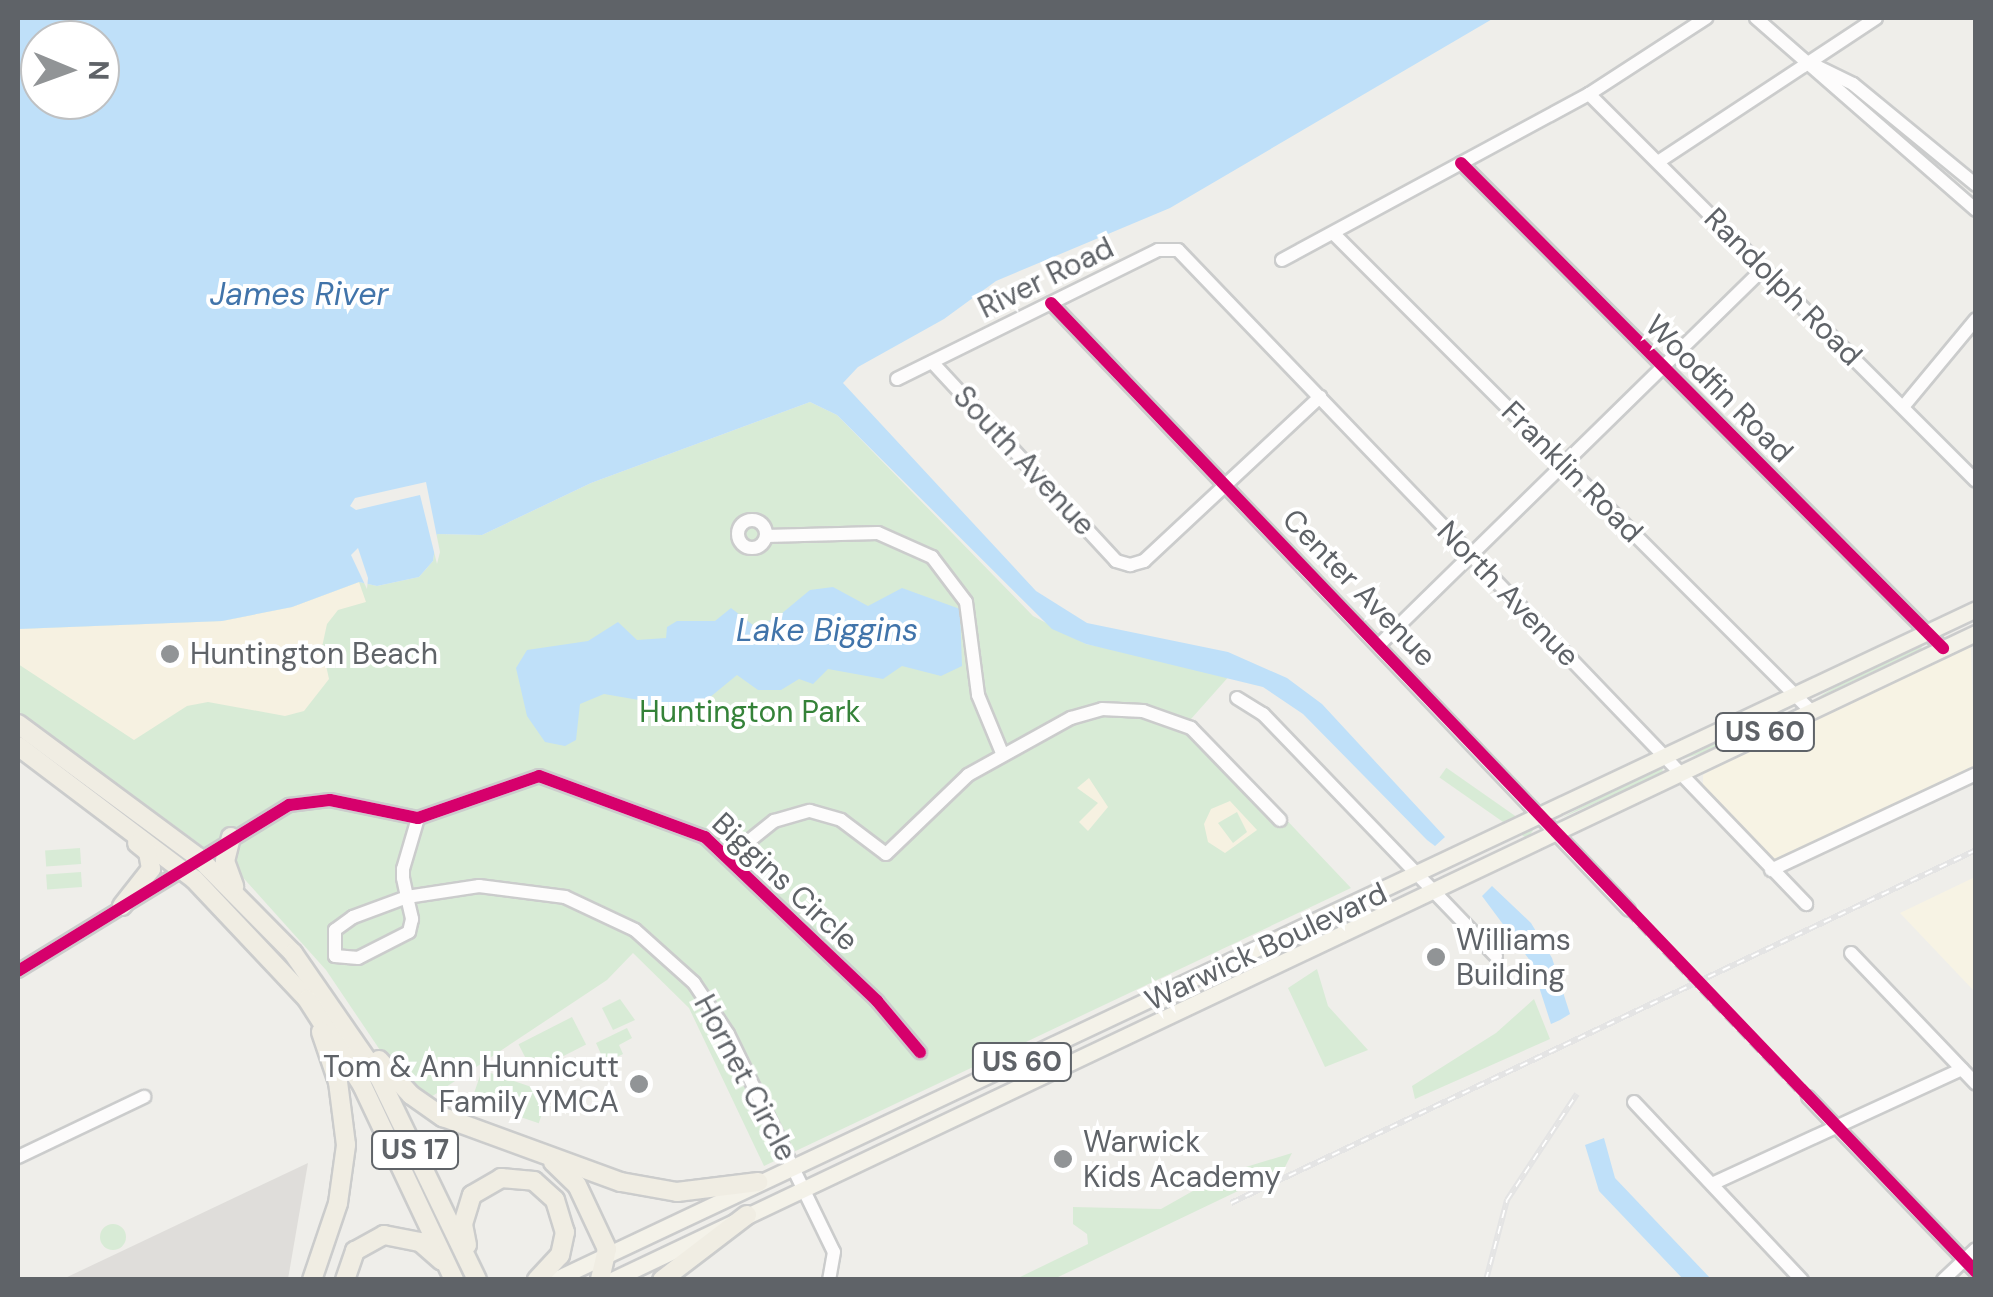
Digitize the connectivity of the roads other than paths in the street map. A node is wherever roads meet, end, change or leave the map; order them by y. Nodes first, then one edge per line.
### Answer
1 (1706, 18) edge
2 (1756, 18) edge
3 (1876, 18) edge
4 (1810, 63) junction
5 (1589, 94) junction
6 (1658, 162) junction
7 (1461, 163) junction
8 (1976, 186) edge
9 (1976, 210) edge
10 (1334, 234) junction
11 (1282, 260) dead end
12 (1764, 268) junction
13 (1210, 282) joint
14 (1052, 303) junction
15 (1976, 319) edge
16 (932, 362) junction
17 (1663, 368) junction
18 (897, 379) dead end
19 (1320, 397) junction
20 (1902, 407) junction
21 (1565, 465) junction
22 (1976, 481) edge
23 (1225, 485) junction
24 (766, 536) dead end
25 (1471, 555) junction
26 (1976, 608) edge
27 (1927, 632) junction
28 (1976, 633) edge
29 (1379, 645) junction
30 (1943, 648) junction
31 (1795, 694) junction
32 (1237, 698) dead end
33 (1811, 711) junction
34 (18, 724) edge
35 (18, 746) edge
36 (1002, 752) junction
37 (1664, 757) junction
38 (1679, 773) junction
39 (1976, 774) edge
40 (113, 816) junction
41 (1540, 816) junction
42 (418, 818) junction
43 (1280, 820) dead end
44 (1554, 832) junction
45 (231, 837) junction
46 (729, 857) junction
47 (198, 858) junction
48 (182, 868) junction
49 (1772, 870) junction
50 (1416, 875) junction
51 (236, 890) junction
52 (1431, 891) junction
53 (407, 896) junction
54 (1806, 904) dead end
55 (122, 906) junction
56 (1629, 910) tunnel mouth
57 (1851, 953) dead end
58 (1251, 954) junction
59 (1496, 956) dead end
60 (18, 970) edge
61 (1260, 973) junction
62 (307, 999) junction
63 (1156, 1000) junction
64 (1164, 1018) junction
65 (350, 1030) junction
66 (920, 1052) dead end
67 (1962, 1069) junction
68 (1976, 1084) edge
69 (144, 1097) dead end
70 (1808, 1097) tunnel mouth
71 (1634, 1102) dead end
72 (926, 1106) junction
73 (935, 1126) junction
74 (1839, 1129) junction
75 (545, 1156) junction
76 (18, 1157) edge
77 (793, 1168) junction
78 (758, 1182) junction
79 (1712, 1184) junction
80 (804, 1188) junction
81 (747, 1215) junction
82 (1976, 1249) edge
83 (608, 1254) junction
84 (1964, 1260) junction
85 (1976, 1272) edge
86 (452, 1274) edge
87 (314, 1276) edge
88 (476, 1277) edge
89 (344, 1280) edge
90 (537, 1280) edge
91 (554, 1280) edge
92 (600, 1280) edge
93 (612, 1280) edge
94 (662, 1280) edge
95 (829, 1280) edge
96 (1802, 1280) edge
97 (1943, 1280) edge

1 - 5 street
2 - 4 street
3 - 4 street
4 - 6 street
4 - 8 street
4 - 9 street
5 - 6 street, Randolph Road
5 - 7 street
6 - 12 street, Randolph Road
7 - 10 street
7 - 17 street, Woodfin Road
10 - 11 street
10 - 21 street, Franklin Road
12 - 17 street
12 - 20 street, Randolph Road
13 - 14 street, River Road
13 - 19 street, North Avenue
14 - 16 street, River Road
14 - 23 street, Center Avenue
15 - 20 street
16 - 18 street, River Road
16 - 23 street, South Avenue
17 - 21 street
17 - 27 street, Woodfin Road
19 - 23 street
19 - 25 street, North Avenue
20 - 22 street, Randolph Road
21 - 25 street
21 - 31 street, Franklin Road
23 - 29 street, Center Avenue
24 - 36 street
25 - 29 street
25 - 37 street, North Avenue
26 - 27 main road, Warwick Boulevard / US 60
27 - 30 street, Woodfin Road
27 - 31 main road, Warwick Boulevard / US 60
28 - 30 main road, Warwick Boulevard / US 60
29 - 41 street, Center Avenue
30 - 33 main road, Warwick Boulevard / US 60
31 - 33 street, Franklin Road
31 - 37 main road, Warwick Boulevard / US 60
32 - 50 street
33 - 38 main road, Warwick Boulevard / US 60
34 - 47 highway, US 17
35 - 40 highway, US 17
36 - 43 street
36 - 46 street
37 - 38 street, North Avenue
37 - 41 main road, Warwick Boulevard / US 60
38 - 44 main road, Warwick Boulevard / US 60
38 - 49 street, North Avenue
39 - 49 street
40 - 48 highway, US 17
40 - 55 highway
41 - 44 street, Center Avenue
41 - 50 main road, Warwick Boulevard / US 60
42 - 45 street
42 - 46 street, Biggins Circle
42 - 53 street
44 - 52 main road, Warwick Boulevard / US 60
44 - 56 street, Center Avenue
45 - 47 street
45 - 51 highway
46 - 66 street, Biggins Circle
47 - 48 street
47 - 51 highway, US 17
48 - 55 street
48 - 62 highway, US 17
49 - 54 street, North Avenue
50 - 52 street
50 - 58 main road, Warwick Boulevard / US 60
51 - 65 highway, US 17
52 - 59 street
52 - 61 main road, Warwick Boulevard / US 60
53 - 53 street
53 - 77 street, Hornet Circle
55 - 60 street
57 - 67 street
58 - 61 main road
58 - 63 main road, Warwick Boulevard / US 60
61 - 64 main road, Warwick Boulevard / US 60
62 - 86 highway, US 17
62 - 87 highway
63 - 64 main road
63 - 72 main road, Warwick Boulevard / US 60
64 - 73 main road, Warwick Boulevard / US 60
65 - 75 highway
65 - 88 highway, US 17
67 - 68 street
67 - 74 street
69 - 76 street
70 - 74 street
71 - 79 street
72 - 73 main road
72 - 77 main road, Warwick Boulevard / US 60
73 - 80 main road, Warwick Boulevard / US 60
74 - 79 street
74 - 84 street
75 - 78 highway
75 - 83 highway
77 - 78 main road, Warwick Boulevard / US 60
77 - 80 street, Hornet Circle
78 - 83 main road, Warwick Boulevard / US 60
79 - 96 street
80 - 81 main road, Warwick Boulevard / US 60
80 - 95 street, Hornet Circle
81 - 93 main road, Warwick Boulevard / US 60
81 - 94 highway
82 - 84 street
83 - 91 main road, Warwick Boulevard / US 60
83 - 92 highway
84 - 85 street
84 - 97 street
86 - 89 highway
88 - 90 highway

